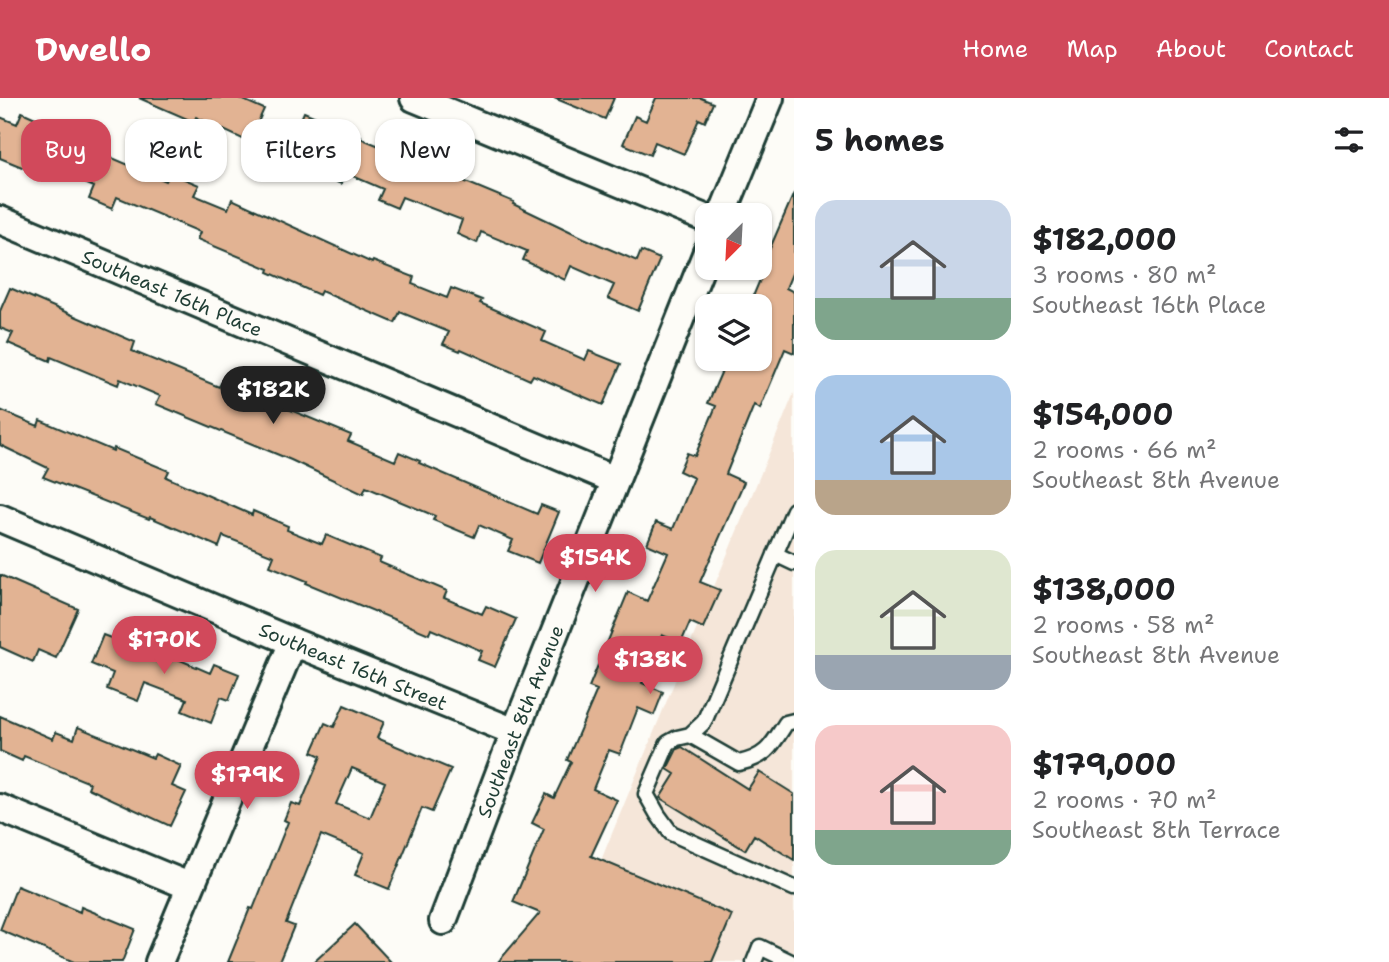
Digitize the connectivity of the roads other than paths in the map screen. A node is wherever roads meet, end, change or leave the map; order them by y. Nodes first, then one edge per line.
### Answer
1 (414, 98) edge
2 (770, 98) edge
3 (727, 203) edge
4 (695, 214) edge
5 (0, 220) edge
6 (696, 280) edge
7 (615, 480) junction
8 (794, 510) edge
9 (0, 518) edge
10 (775, 554) junction
11 (794, 563) edge
12 (293, 642) junction
13 (794, 720) edge
14 (515, 732) junction
15 (690, 735) junction
16 (0, 808) edge
17 (189, 886) junction
18 (794, 888) edge
19 (443, 920) dead end
20 (159, 962) edge
21 (754, 962) edge
22 (791, 962) edge

1 - 4 street
2 - 3 street
5 - 7 street, Southeast 16th Place
6 - 7 street, Southeast 8th Avenue
7 - 14 street, Southeast 8th Avenue
8 - 10 lane
9 - 12 street, Southeast 16th Street
10 - 11 lane
10 - 15 lane
12 - 14 street, Southeast 16th Street
12 - 17 street
13 - 15 lane
14 - 19 street, Southeast 8th Avenue
15 - 18 lane
16 - 17 street
17 - 20 street
21 - 22 lane

